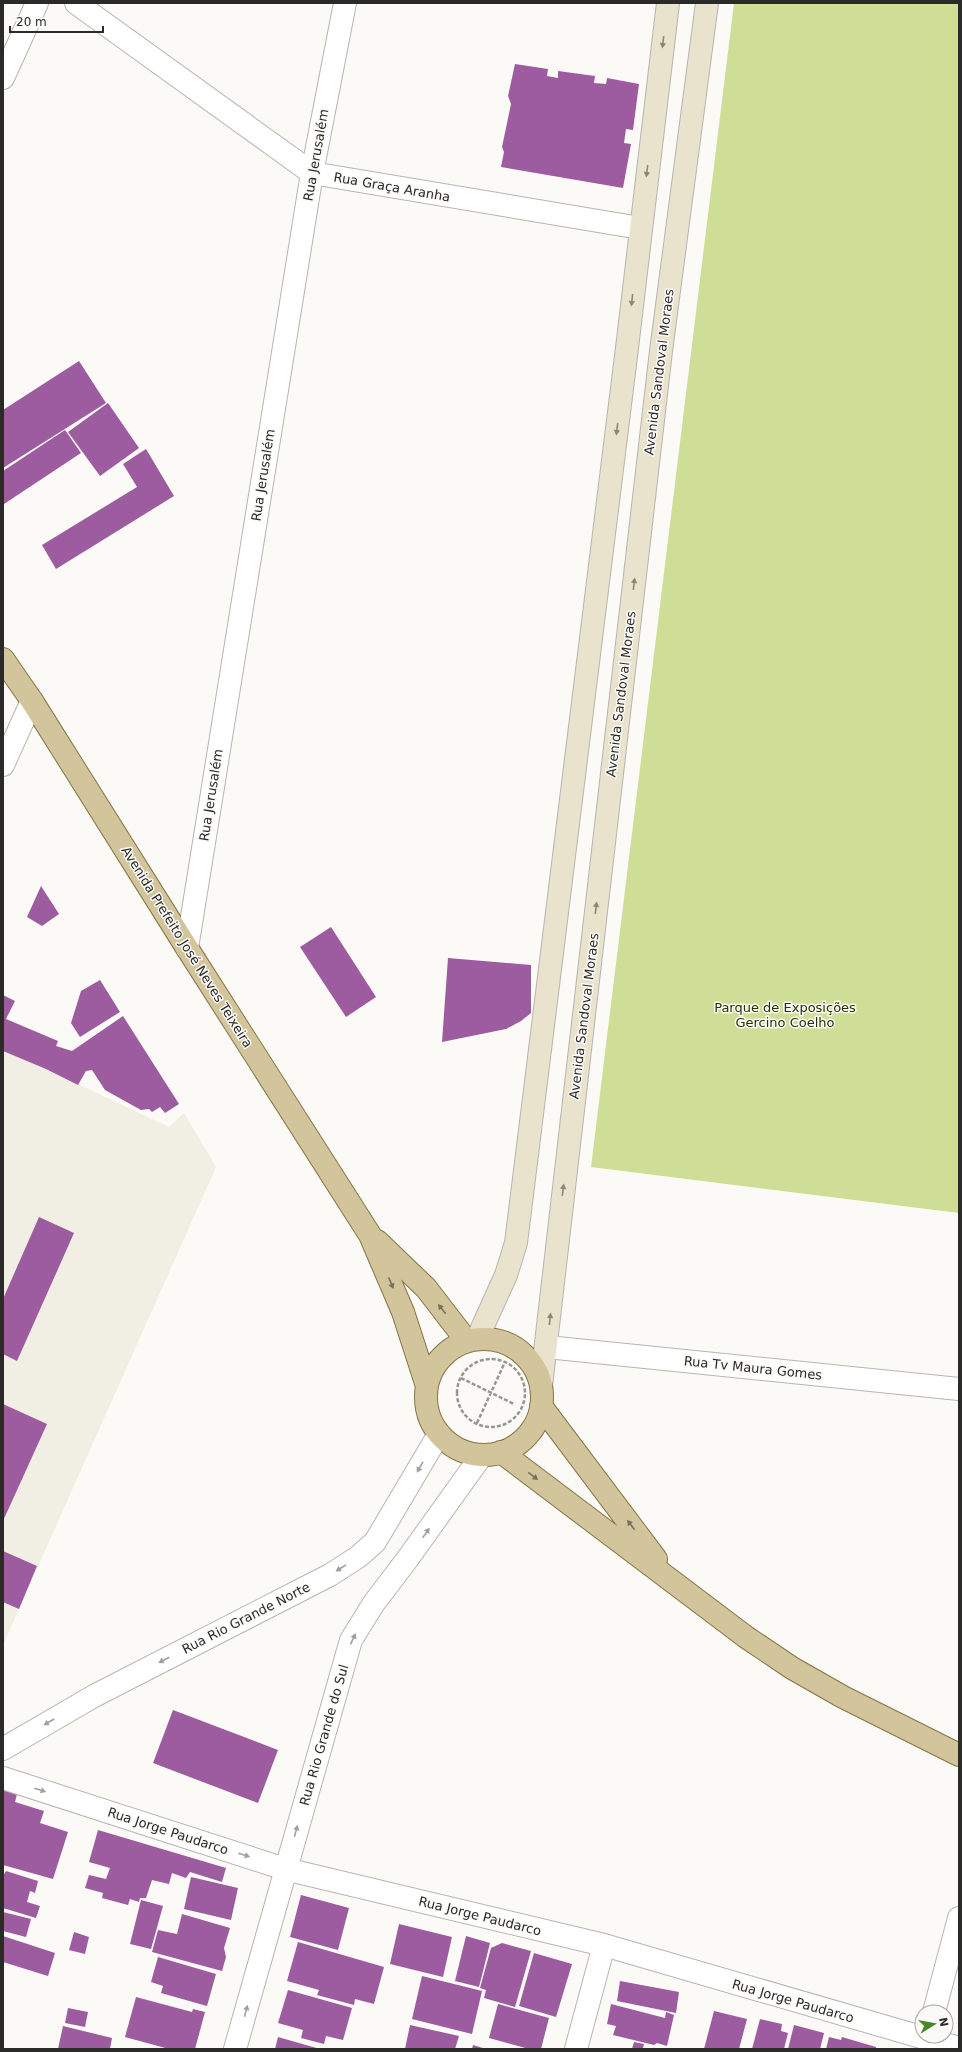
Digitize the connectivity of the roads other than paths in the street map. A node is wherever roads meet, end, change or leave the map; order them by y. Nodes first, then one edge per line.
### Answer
1 (37, 3) edge
2 (76, 3) edge
3 (345, 3) edge
4 (668, 3) edge
5 (707, 3) edge
6 (3, 78) edge
7 (312, 173) junction
8 (640, 228) junction
9 (627, 348) junction
10 (661, 351) junction
11 (3, 659) edge
12 (32, 701) junction
13 (3, 765) edge
14 (187, 948) junction
15 (370, 1235) junction
16 (472, 1338) junction
17 (547, 1347) junction
18 (427, 1386) junction
19 (959, 1389) edge
20 (535, 1399) junction
21 (440, 1434) junction
22 (492, 1454) junction
23 (672, 1579) junction
24 (3, 1749) edge
25 (959, 1755) edge
26 (3, 1778) edge
27 (285, 1868) junction
28 (959, 1918) edge
29 (604, 1945) junction
30 (936, 2004) edge
31 (914, 2038) edge
32 (937, 2044) edge
33 (959, 2048) edge
34 (235, 2049) edge
35 (576, 2049) edge

1 - 6 street
2 - 7 street, Rua Graça Aranha
3 - 7 street, Rua Jerusalém
4 -> 8 main road
5 - 10 main road, Avenida Sandoval Moraes
7 - 8 street, Rua Graça Aranha
7 - 14 street, Rua Jerusalém
8 -> 9 main road
9 - 10 main road
9 -> 16 main road
17 -> 10 main road, Avenida Sandoval Moraes
11 - 12 main road, Avenida Prefeito José Neves Teixeira
12 - 13 street
12 - 14 main road, Avenida Prefeito José Neves Teixeira
14 - 15 main road, Avenida Prefeito José Neves Teixeira
16 -> 15 main road, Avenida Prefeito José Neves Teixeira
15 -> 18 main road, Avenida Prefeito José Neves Teixeira
16 - 18 main road
16 - 20 main road
17 - 19 street, Rua Tv Maura Gomes
17 - 20 main road, Avenida Sandoval Moraes
18 - 21 main road
20 - 22 main road
23 -> 20 main road
21 - 22 main road
21 -> 24 street, Rua Rio Grande Norte
22 -> 23 main road
27 -> 22 street, Rua Rio Grande do Sul
23 - 25 main road
26 -> 27 street, Rua Jorge Paudarco
27 - 29 street, Rua Jorge Paudarco
34 -> 27 street, Rua Rio Grande do Sul
28 - 30 street
29 - 31 street, Rua Jorge Paudarco
29 - 35 street
32 - 33 street, Rua Jorge Paudarco

